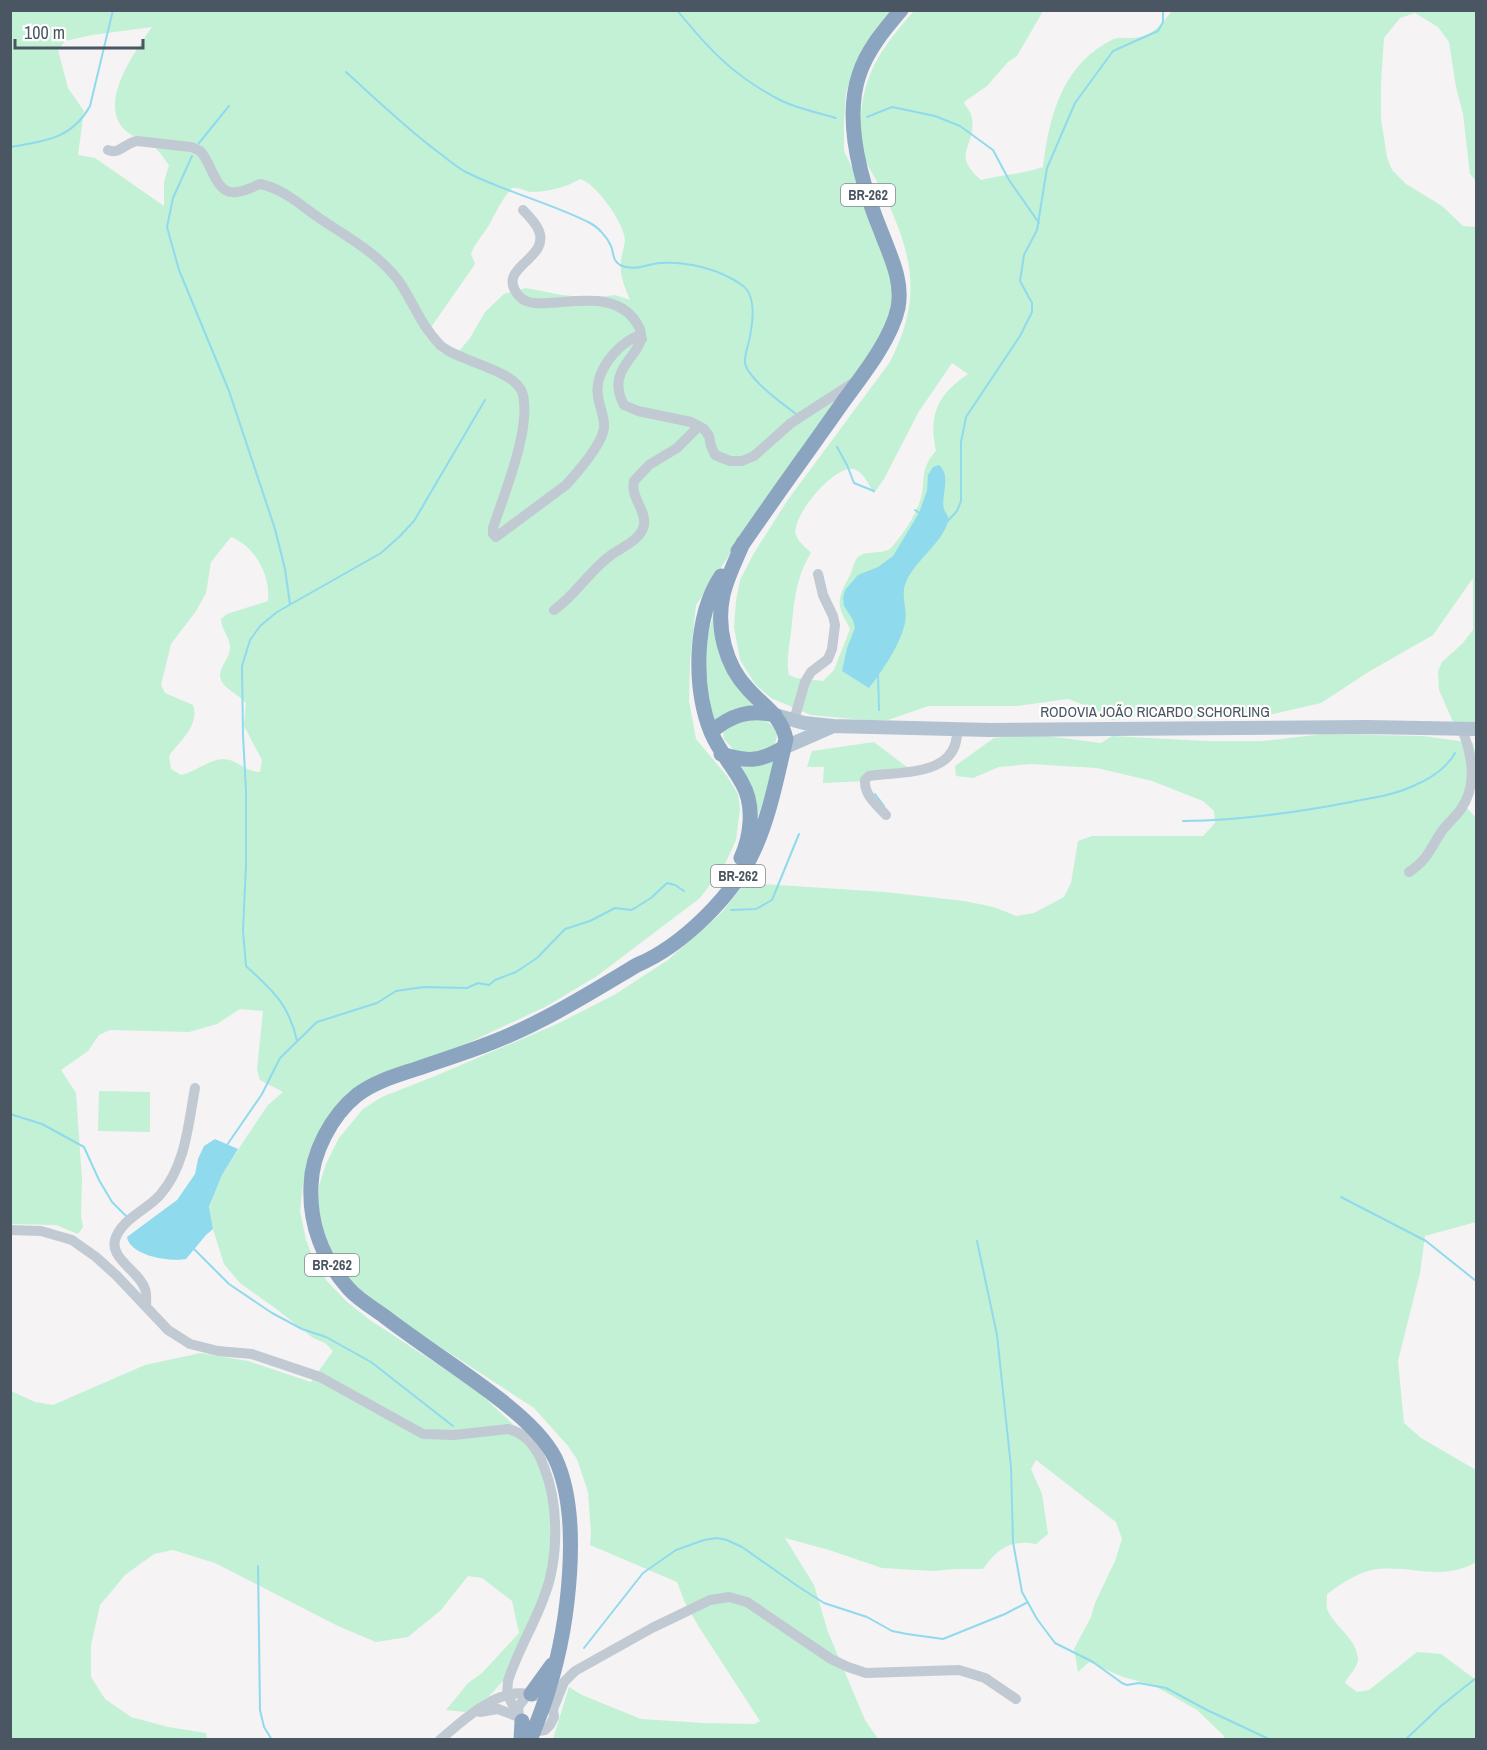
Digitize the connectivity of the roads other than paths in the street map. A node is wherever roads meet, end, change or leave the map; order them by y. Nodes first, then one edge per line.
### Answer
1 (901, 10) edge
2 (108, 150) dead end
3 (523, 210) dead end
4 (642, 339) junction
5 (859, 380) junction
6 (699, 426) junction
7 (743, 543) junction
8 (818, 574) dead end
9 (554, 610) dead end
10 (775, 715) junction
11 (794, 720) junction
12 (833, 726) junction
13 (957, 729) junction
14 (1462, 729) junction
15 (1476, 729) edge
16 (711, 732) junction
17 (783, 748) junction
18 (721, 754) junction
19 (886, 815) dead end
20 (1408, 872) dead end
21 (637, 965) junction
22 (195, 1088) dead end
23 (10, 1230) edge
24 (146, 1307) junction
25 (511, 1671) junction
26 (507, 1694) junction
27 (1016, 1699) dead end
28 (540, 1700) junction
29 (473, 1714) junction
30 (529, 1727) edge
31 (440, 1740) edge
32 (521, 1740) edge

1 - 5 highway, BR-262
2 - 4 street
3 - 4 street
4 - 6 street
5 - 6 street
5 - 7 highway, BR-262
6 - 9 street
7 - 10 highway, BR-262
7 - 16 highway, BR-262
8 - 11 street
10 - 11 main road, RODOVIA JOÃO RICARDO SCHORLING
10 - 16 highway
10 - 17 highway, BR-262
11 - 12 main road, RODOVIA JOÃO RICARDO SCHORLING
12 - 13 main road, RODOVIA JOÃO RICARDO SCHORLING
12 - 17 main road, RODOVIA JOÃO RICARDO SCHORLING
13 - 14 main road, RODOVIA JOÃO RICARDO SCHORLING
13 - 19 street
14 - 15 main road, RODOVIA JOÃO RICARDO SCHORLING
14 - 20 street
16 - 18 highway, BR-262
17 - 18 highway
17 - 21 highway, BR-262
18 - 21 highway, BR-262
21 - 28 highway, BR-262
22 - 24 street
23 - 24 street
24 - 25 street
25 - 26 street
25 - 28 street
26 - 28 street
26 - 29 street
26 - 30 street
27 - 28 street
28 - 30 highway, BR-262
28 - 30 street
29 - 30 street
29 - 31 street
30 - 32 highway

